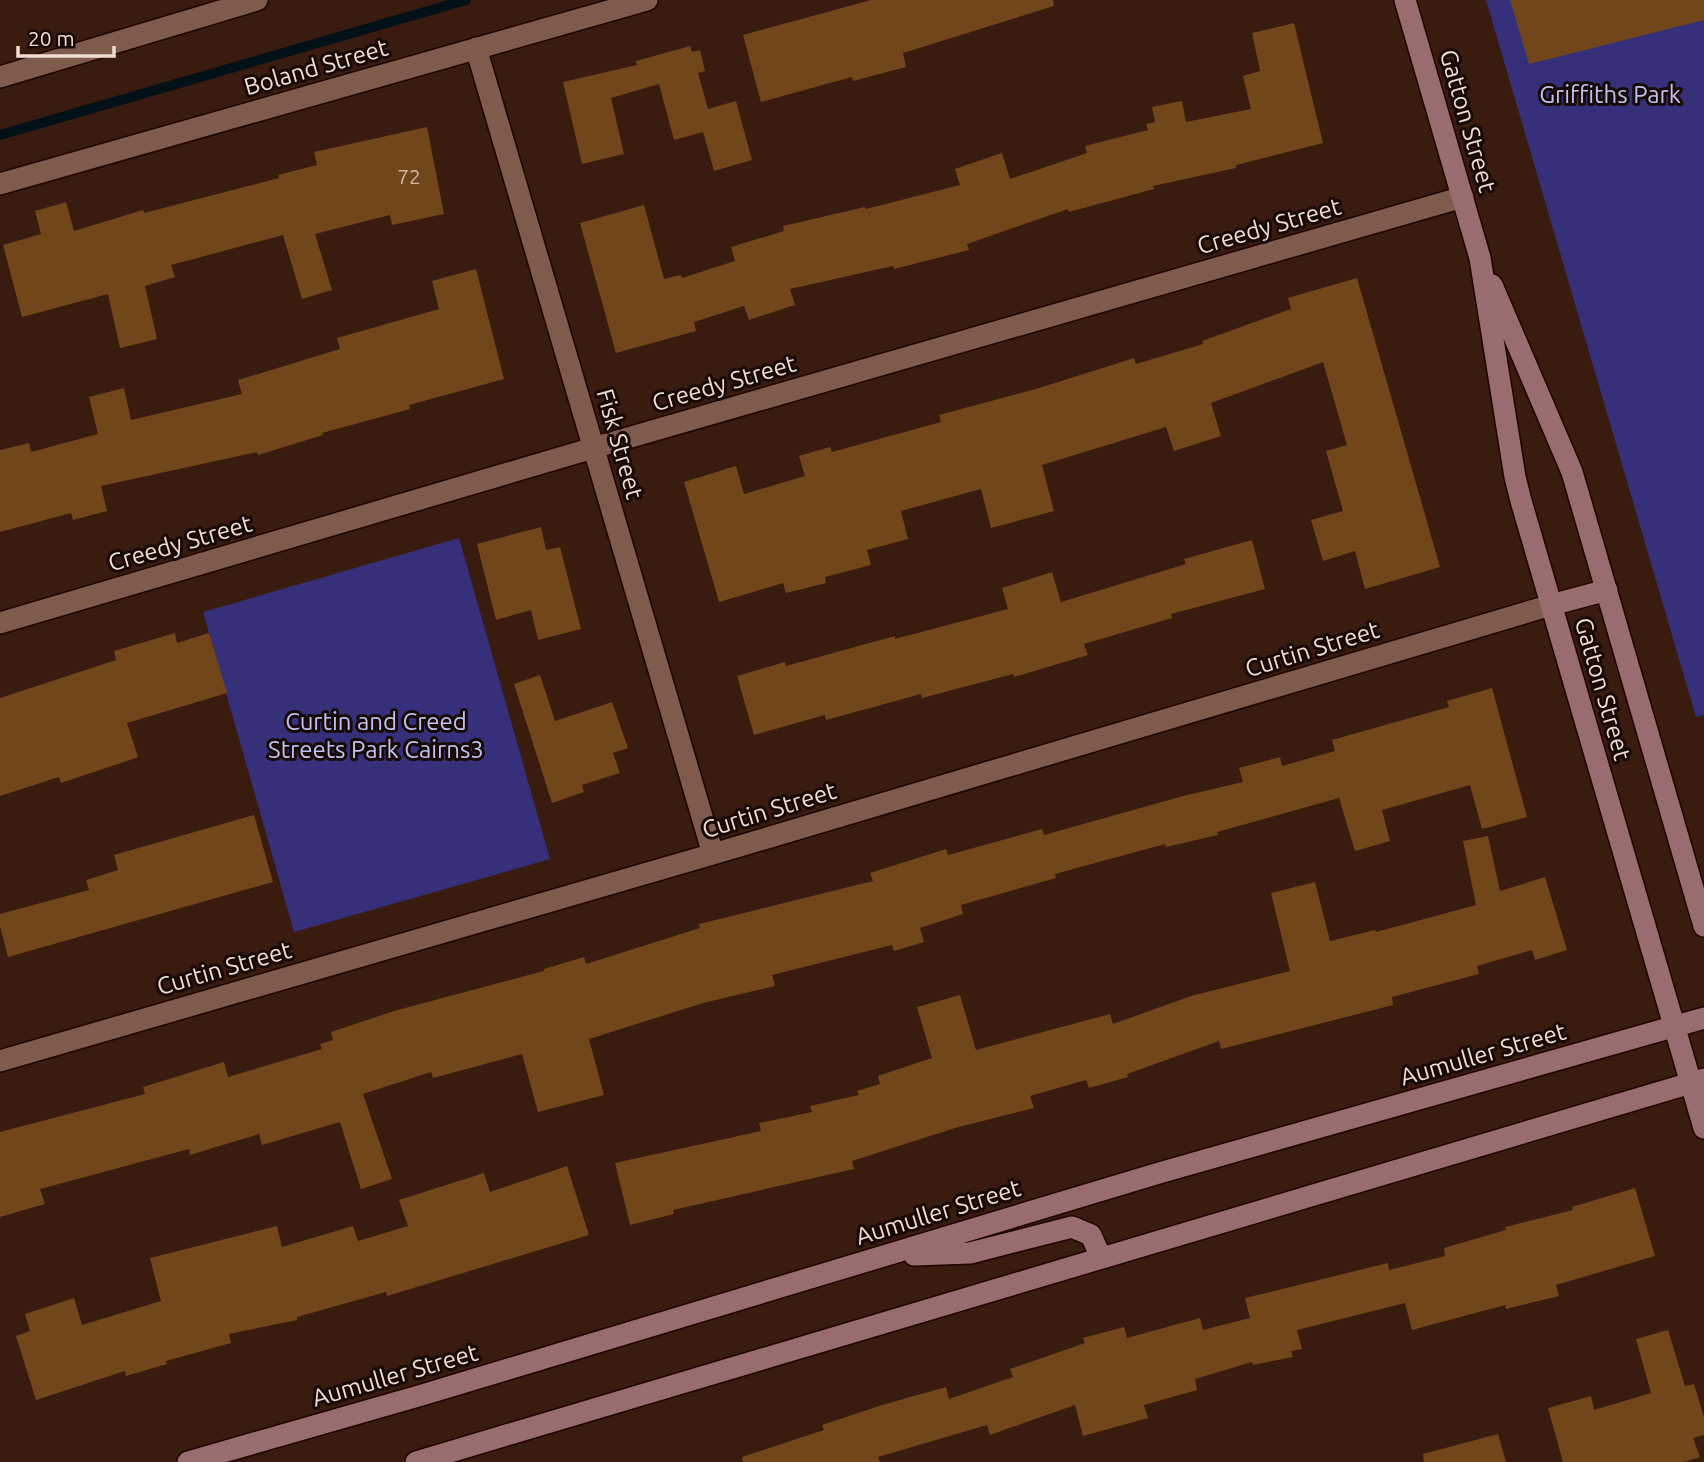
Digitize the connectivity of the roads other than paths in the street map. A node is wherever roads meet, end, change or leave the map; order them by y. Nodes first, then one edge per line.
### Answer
1 (257, 0) edge
2 (647, 0) edge
3 (1405, 0) edge
4 (476, 48) junction
5 (0, 77) edge
6 (0, 184) edge
7 (1463, 197) junction
8 (1480, 258) junction
9 (593, 448) junction
10 (1607, 590) junction
11 (1551, 605) junction
12 (0, 624) edge
13 (713, 854) junction
14 (1704, 926) edge
15 (1704, 1018) edge
16 (1673, 1027) junction
17 (0, 1061) edge
18 (1697, 1081) edge
19 (1704, 1128) edge
20 (884, 1256) junction
21 (1101, 1258) junction
22 (188, 1462) edge
23 (416, 1462) edge

1 - 5 street
2 - 4 street, Boland Street
3 - 7 main road, Gatton Street
4 - 6 street, Boland Street
4 - 9 street, Fisk Street
7 - 8 main road, Gatton Street
7 - 9 street, Creedy Street
8 - 10 main road, Gatton Street
8 - 11 main road, Gatton Street
9 - 12 street, Creedy Street
9 - 13 street, Fisk Street
10 - 11 main road
10 - 14 main road, Gatton Street
11 - 13 street, Curtin Street
11 - 16 main road, Gatton Street
13 - 17 street, Curtin Street
15 - 16 main road, Aumuller Street
16 - 18 main road, Gatton Street
16 - 20 main road, Aumuller Street
18 - 19 main road, Gatton Street
18 - 21 main road
20 - 21 main road
20 - 22 main road, Aumuller Street
21 - 23 main road

